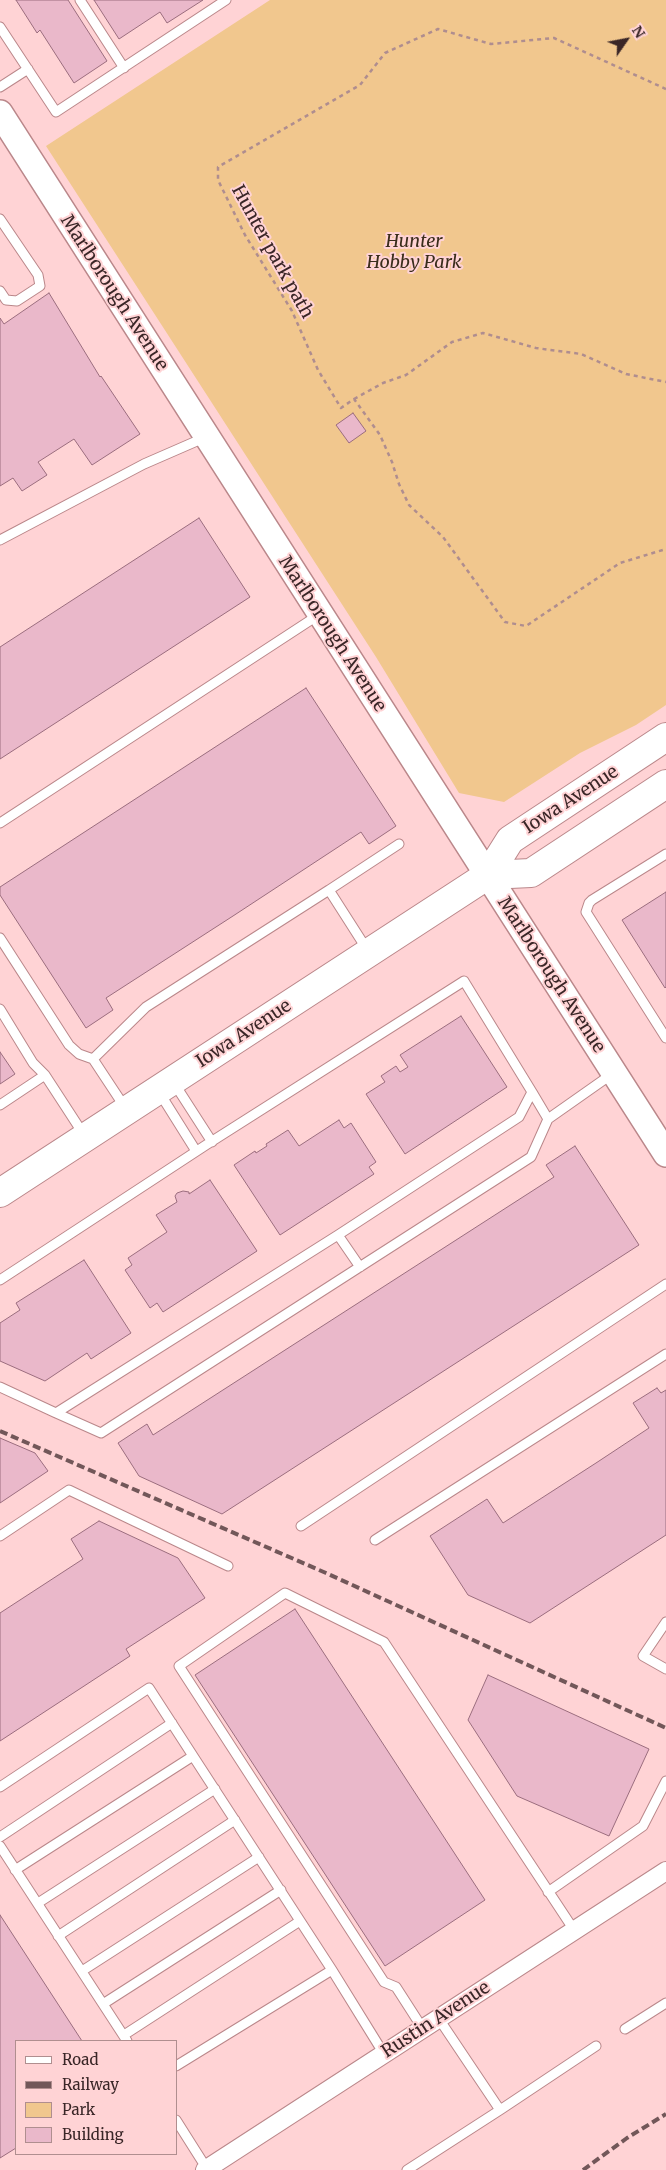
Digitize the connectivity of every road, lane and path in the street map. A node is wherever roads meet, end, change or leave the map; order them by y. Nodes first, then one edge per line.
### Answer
1 (80, 0) edge
2 (226, 0) edge
3 (0, 26) edge
4 (124, 68) junction
5 (28, 69) junction
6 (0, 87) edge
7 (666, 89) edge
8 (0, 113) edge
9 (0, 219) edge
10 (0, 291) edge
11 (666, 382) edge
12 (354, 399) junction
13 (206, 437) junction
14 (0, 540) edge
15 (666, 549) edge
16 (320, 614) junction
17 (666, 737) edge
18 (666, 784) edge
19 (0, 823) edge
20 (399, 844) dead end
21 (666, 854) edge
22 (488, 875) junction
23 (329, 890) junction
24 (0, 938) edge
25 (369, 952) junction
26 (0, 1009) edge
27 (666, 1038) edge
28 (93, 1060) junction
29 (614, 1073) junction
30 (45, 1075) junction
31 (165, 1085) junction
32 (532, 1092) junction
33 (0, 1105) edge
34 (127, 1110) junction
35 (548, 1119) junction
36 (85, 1137) junction
37 (212, 1142) junction
38 (196, 1152) junction
39 (666, 1154) edge
40 (0, 1193) edge
41 (338, 1235) junction
42 (360, 1268) junction
43 (0, 1280) edge
44 (666, 1284) edge
45 (666, 1354) edge
46 (0, 1387) edge
47 (56, 1413) junction
48 (301, 1526) dead end
49 (0, 1536) edge
50 (376, 1540) dead end
51 (228, 1566) dead end
52 (666, 1622) edge
53 (666, 1669) edge
54 (172, 1723) junction
55 (193, 1756) junction
56 (666, 1781) edge
57 (0, 1787) edge
58 (215, 1789) junction
59 (235, 1820) junction
60 (0, 1837) edge
61 (0, 1846) edge
62 (259, 1857) junction
63 (15, 1870) junction
64 (666, 1871) edge
65 (280, 1890) junction
66 (548, 1892) junction
67 (38, 1903) junction
68 (300, 1921) junction
69 (574, 1930) junction
70 (58, 1936) junction
71 (332, 1970) junction
72 (82, 1971) junction
73 (666, 2003) edge
74 (103, 2004) junction
75 (439, 2019) junction
76 (423, 2029) junction
77 (625, 2029) dead end
78 (126, 2038) edge
79 (596, 2046) dead end
80 (384, 2054) junction
81 (178, 2065) edge
82 (500, 2110) junction
83 (178, 2123) edge
84 (212, 2168) edge
85 (407, 2170) edge

1 - 4 lane
2 - 4 lane
3 - 5 lane
4 - 5 lane
5 - 6 lane
7 - 12 path, Hunter park path
8 - 13 street, Marlborough Avenue
9 - 10 lane
11 - 12 path, Hunter park path
12 - 15 path
13 - 14 lane
13 - 16 street, Marlborough Avenue
16 - 19 lane
16 - 22 street, Marlborough Avenue
17 - 22 main road, Iowa Avenue
18 - 22 main road
20 - 23 lane
21 - 27 lane
22 - 25 main road, Iowa Avenue
22 - 29 street, Marlborough Avenue
23 - 25 lane
23 - 28 lane
24 - 28 lane
25 - 31 main road, Iowa Avenue
26 - 30 lane
28 - 34 lane
29 - 35 lane
29 - 39 street, Marlborough Avenue
30 - 33 lane
30 - 36 lane
31 - 34 main road, Iowa Avenue
31 - 37 lane
31 - 38 lane
32 - 35 lane
32 - 37 lane
32 - 41 lane
34 - 36 main road, Iowa Avenue
35 - 42 lane
36 - 40 main road, Iowa Avenue
37 - 38 lane
38 - 43 lane
41 - 42 lane
41 - 47 lane
42 - 47 lane
44 - 48 lane
45 - 50 lane
46 - 47 lane
49 - 51 lane
52 - 53 lane
54 - 55 lane
54 - 57 lane
54 - 60 lane
55 - 58 lane
55 - 63 lane
56 - 66 lane
58 - 59 lane
58 - 67 lane
59 - 62 lane
59 - 70 lane
61 - 63 lane
62 - 65 lane
62 - 72 lane
63 - 67 lane
64 - 69 street, Rustin Avenue
65 - 68 lane
65 - 74 lane
66 - 69 lane
66 - 76 lane
67 - 70 lane
68 - 71 lane
68 - 78 lane
69 - 75 street, Rustin Avenue
70 - 72 lane
71 - 80 lane
71 - 81 lane
72 - 74 lane
73 - 77 lane
74 - 78 lane
75 - 76 street, Rustin Avenue
75 - 82 lane
76 - 80 street, Rustin Avenue
79 - 82 lane
80 - 84 street, Rustin Avenue
82 - 85 lane
83 - 84 lane

